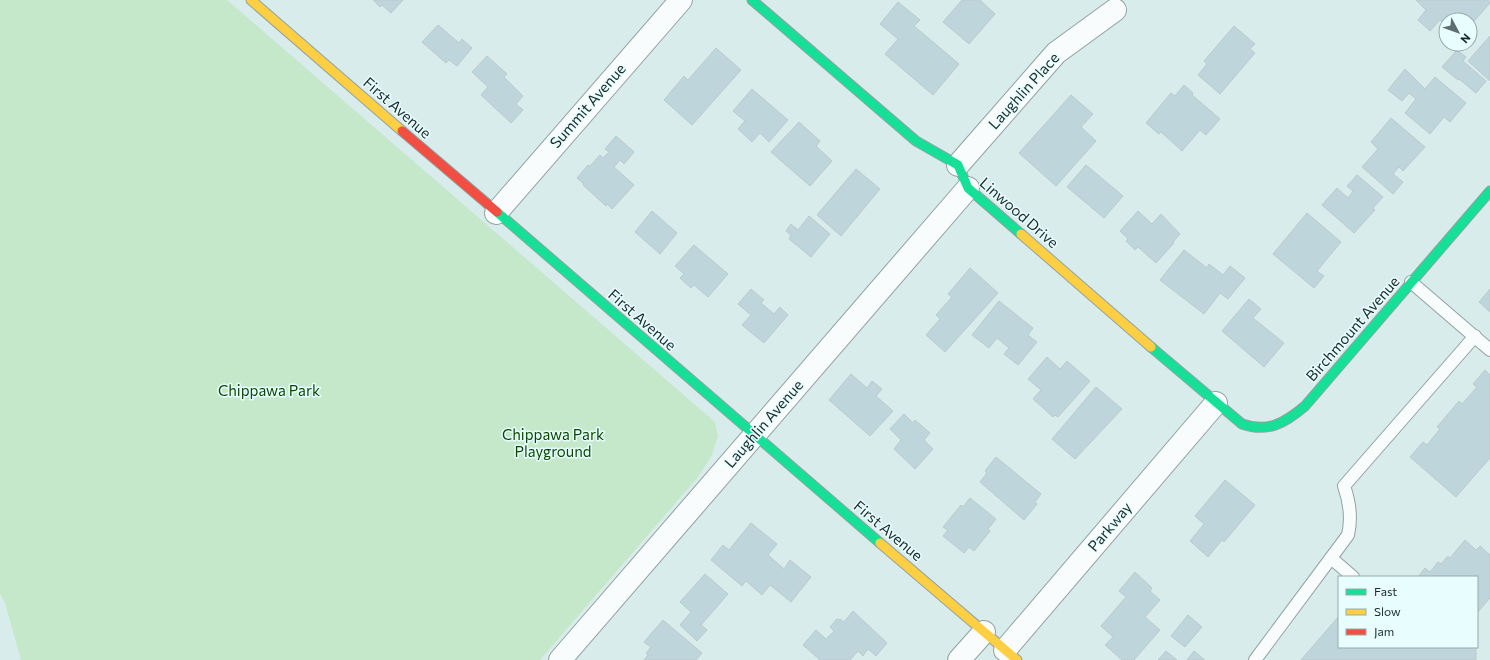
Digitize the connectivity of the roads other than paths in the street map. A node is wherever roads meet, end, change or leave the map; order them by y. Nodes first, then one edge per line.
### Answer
1 (251, 0) edge
2 (680, 0) edge
3 (752, 0) edge
4 (1115, 10) dead end
5 (958, 166) junction
6 (968, 188) junction
7 (1490, 191) edge
8 (496, 212) junction
9 (1411, 282) junction
10 (1474, 336) junction
11 (1490, 350) edge
12 (1216, 403) junction
13 (754, 435) junction
14 (1332, 558) junction
15 (1352, 576) edge
16 (984, 632) junction
17 (1010, 656) edge
18 (560, 660) edge
19 (959, 660) edge
20 (1255, 660) edge

1 - 8 street, First Avenue
2 - 8 street, Summit Avenue
3 - 5 street
4 - 5 street, Laughlin Place
5 - 6 street, Linwood Drive
6 - 12 street, Linwood Drive
6 - 13 street, Laughlin Avenue
7 - 9 street, Birchmount Avenue
8 - 13 street, First Avenue
9 - 10 lane
9 - 12 street, Birchmount Avenue
10 - 11 lane
10 - 14 lane
12 - 17 street, Parkway
13 - 16 street, First Avenue
13 - 18 street, Laughlin Avenue
14 - 15 lane
14 - 20 lane
16 - 17 street, First Avenue
16 - 19 street

